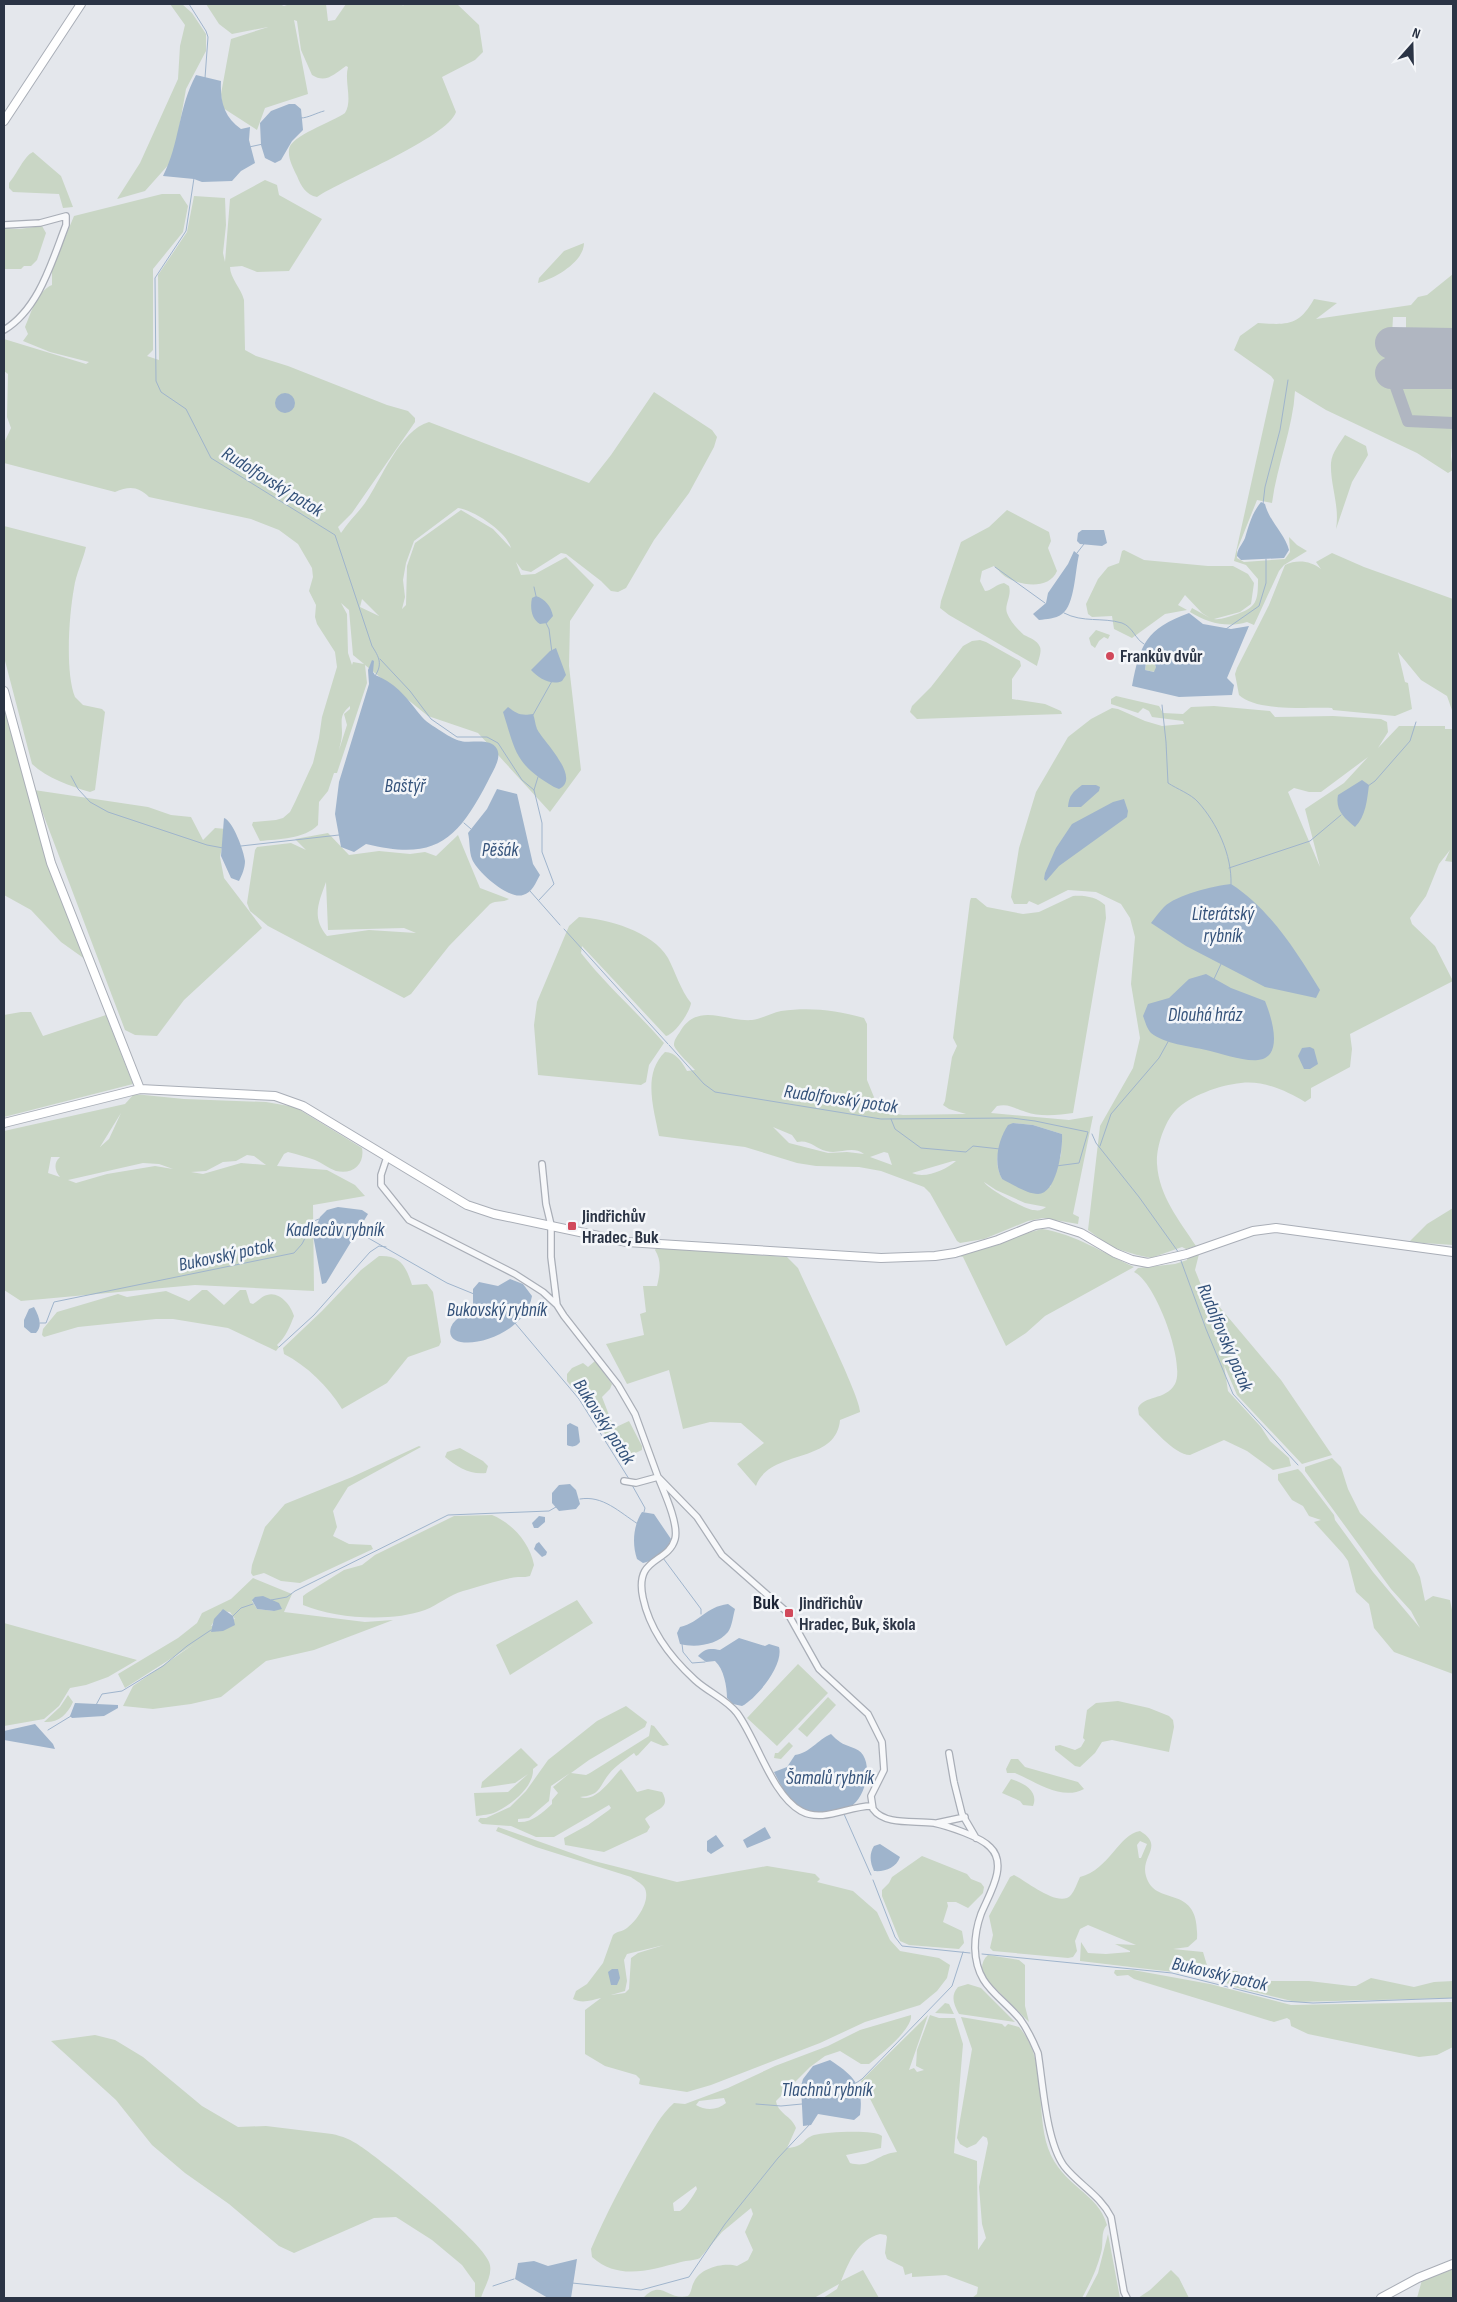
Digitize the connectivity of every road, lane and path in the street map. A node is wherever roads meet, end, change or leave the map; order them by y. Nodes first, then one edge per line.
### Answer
1 (81, 4) edge
2 (4, 121) edge
3 (4, 225) edge
4 (4, 330) edge
5 (4, 690) edge
6 (140, 1089) junction
7 (4, 1123) edge
8 (387, 1157) junction
9 (542, 1164) dead end
10 (551, 1225) junction
11 (1453, 1252) edge
12 (557, 1305) junction
13 (658, 1477) junction
14 (626, 1481) dead end
15 (949, 1753) dead end
16 (872, 1806) junction
17 (964, 1817) junction
18 (935, 1823) junction
19 (976, 1838) junction
20 (1453, 2264) edge
21 (1127, 2298) edge
22 (1381, 2298) edge

1 - 2 street
3 - 4 street
5 - 6 street
6 - 7 street
6 - 8 street
8 - 10 street
8 - 12 street
9 - 10 street
10 - 11 street
10 - 12 street
12 - 13 street
13 - 14 street
13 - 16 street
13 - 16 street
15 - 17 street
16 - 18 street
17 - 18 street
17 - 19 street
18 - 19 street
19 - 21 street
20 - 22 street

